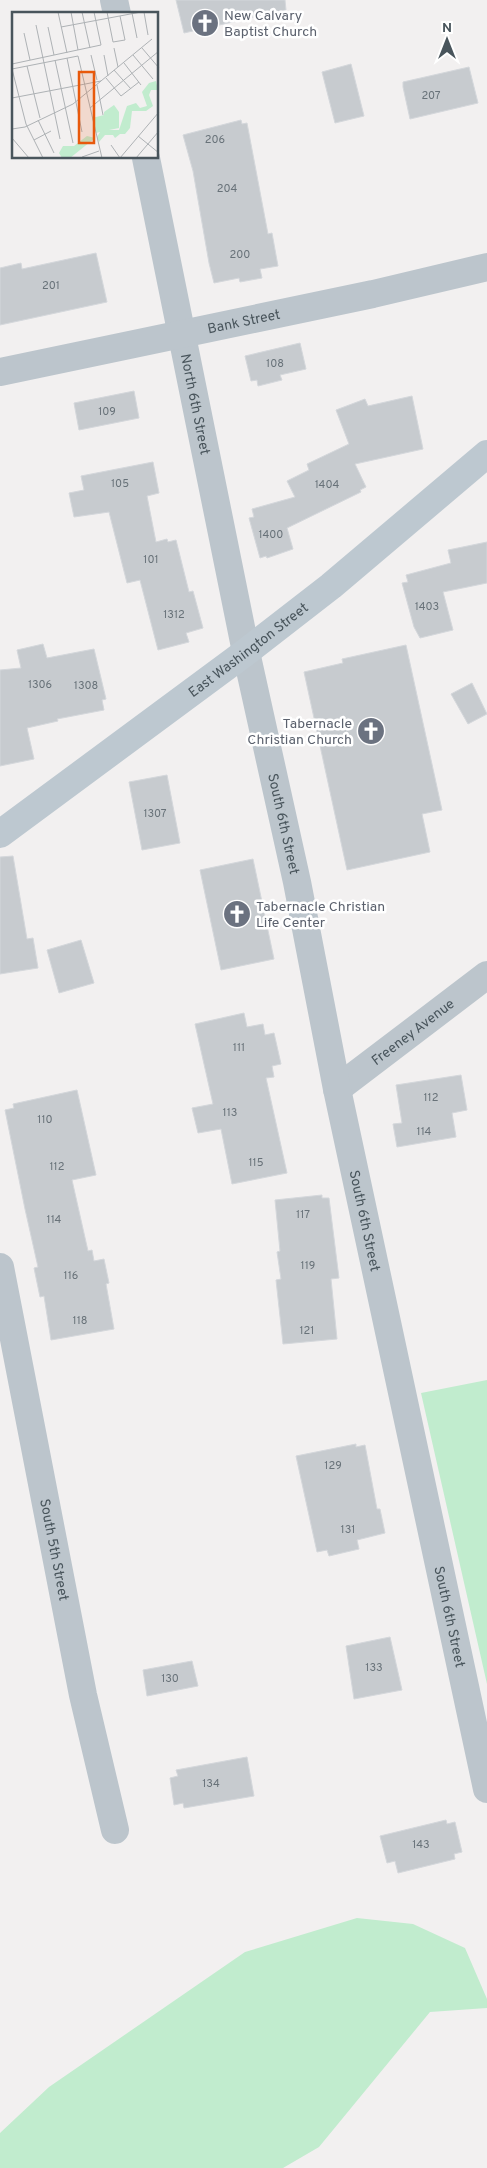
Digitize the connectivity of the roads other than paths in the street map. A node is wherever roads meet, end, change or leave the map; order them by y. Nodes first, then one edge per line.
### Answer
1 (146, 159) edge
2 (487, 267) edge
3 (181, 335) junction
4 (0, 372) edge
5 (487, 454) edge
6 (246, 652) junction
7 (0, 834) edge
8 (487, 975) edge
9 (337, 1088) junction
10 (0, 1267) edge
11 (487, 1790) edge
12 (114, 1830) dead end

1 - 3 street, North 6th Street
2 - 3 street, Bank Street
3 - 4 street, Bank Street
3 - 6 street, North 6th Street
5 - 6 main road, East Washington Street
6 - 7 main road, East Washington Street
6 - 9 street, South 6th Street
8 - 9 street, Freeney Avenue
9 - 11 street, South 6th Street
10 - 12 street, South 5th Street

